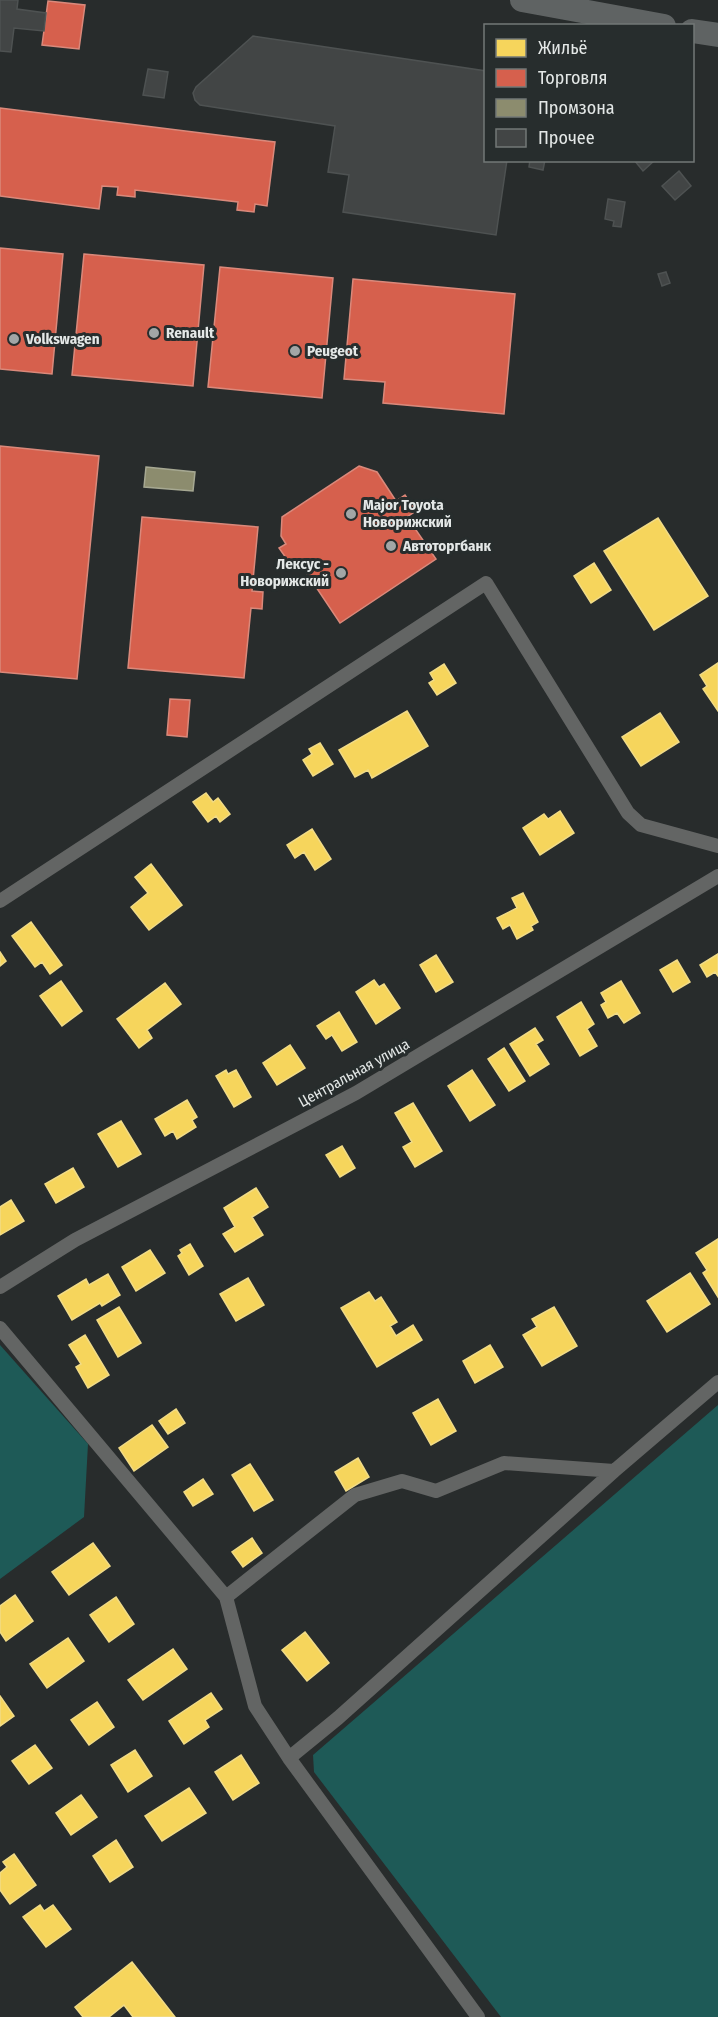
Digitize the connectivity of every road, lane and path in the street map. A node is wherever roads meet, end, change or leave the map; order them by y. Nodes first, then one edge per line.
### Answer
1 (522, 0) edge
2 (653, 24) edge
3 (694, 31) edge
4 (718, 35) edge
5 (718, 846) edge
6 (718, 876) edge
7 (0, 901) edge
8 (0, 1287) edge
9 (0, 1328) edge
10 (718, 1382) edge
11 (614, 1471) junction
12 (226, 1597) junction
13 (289, 1758) junction
14 (478, 2017) edge

1 - 2 highway
3 - 4 highway
5 - 7 street
6 - 8 street, Центральная улица
9 - 12 street
10 - 11 street
11 - 12 street
11 - 13 street
12 - 13 street
13 - 14 street

